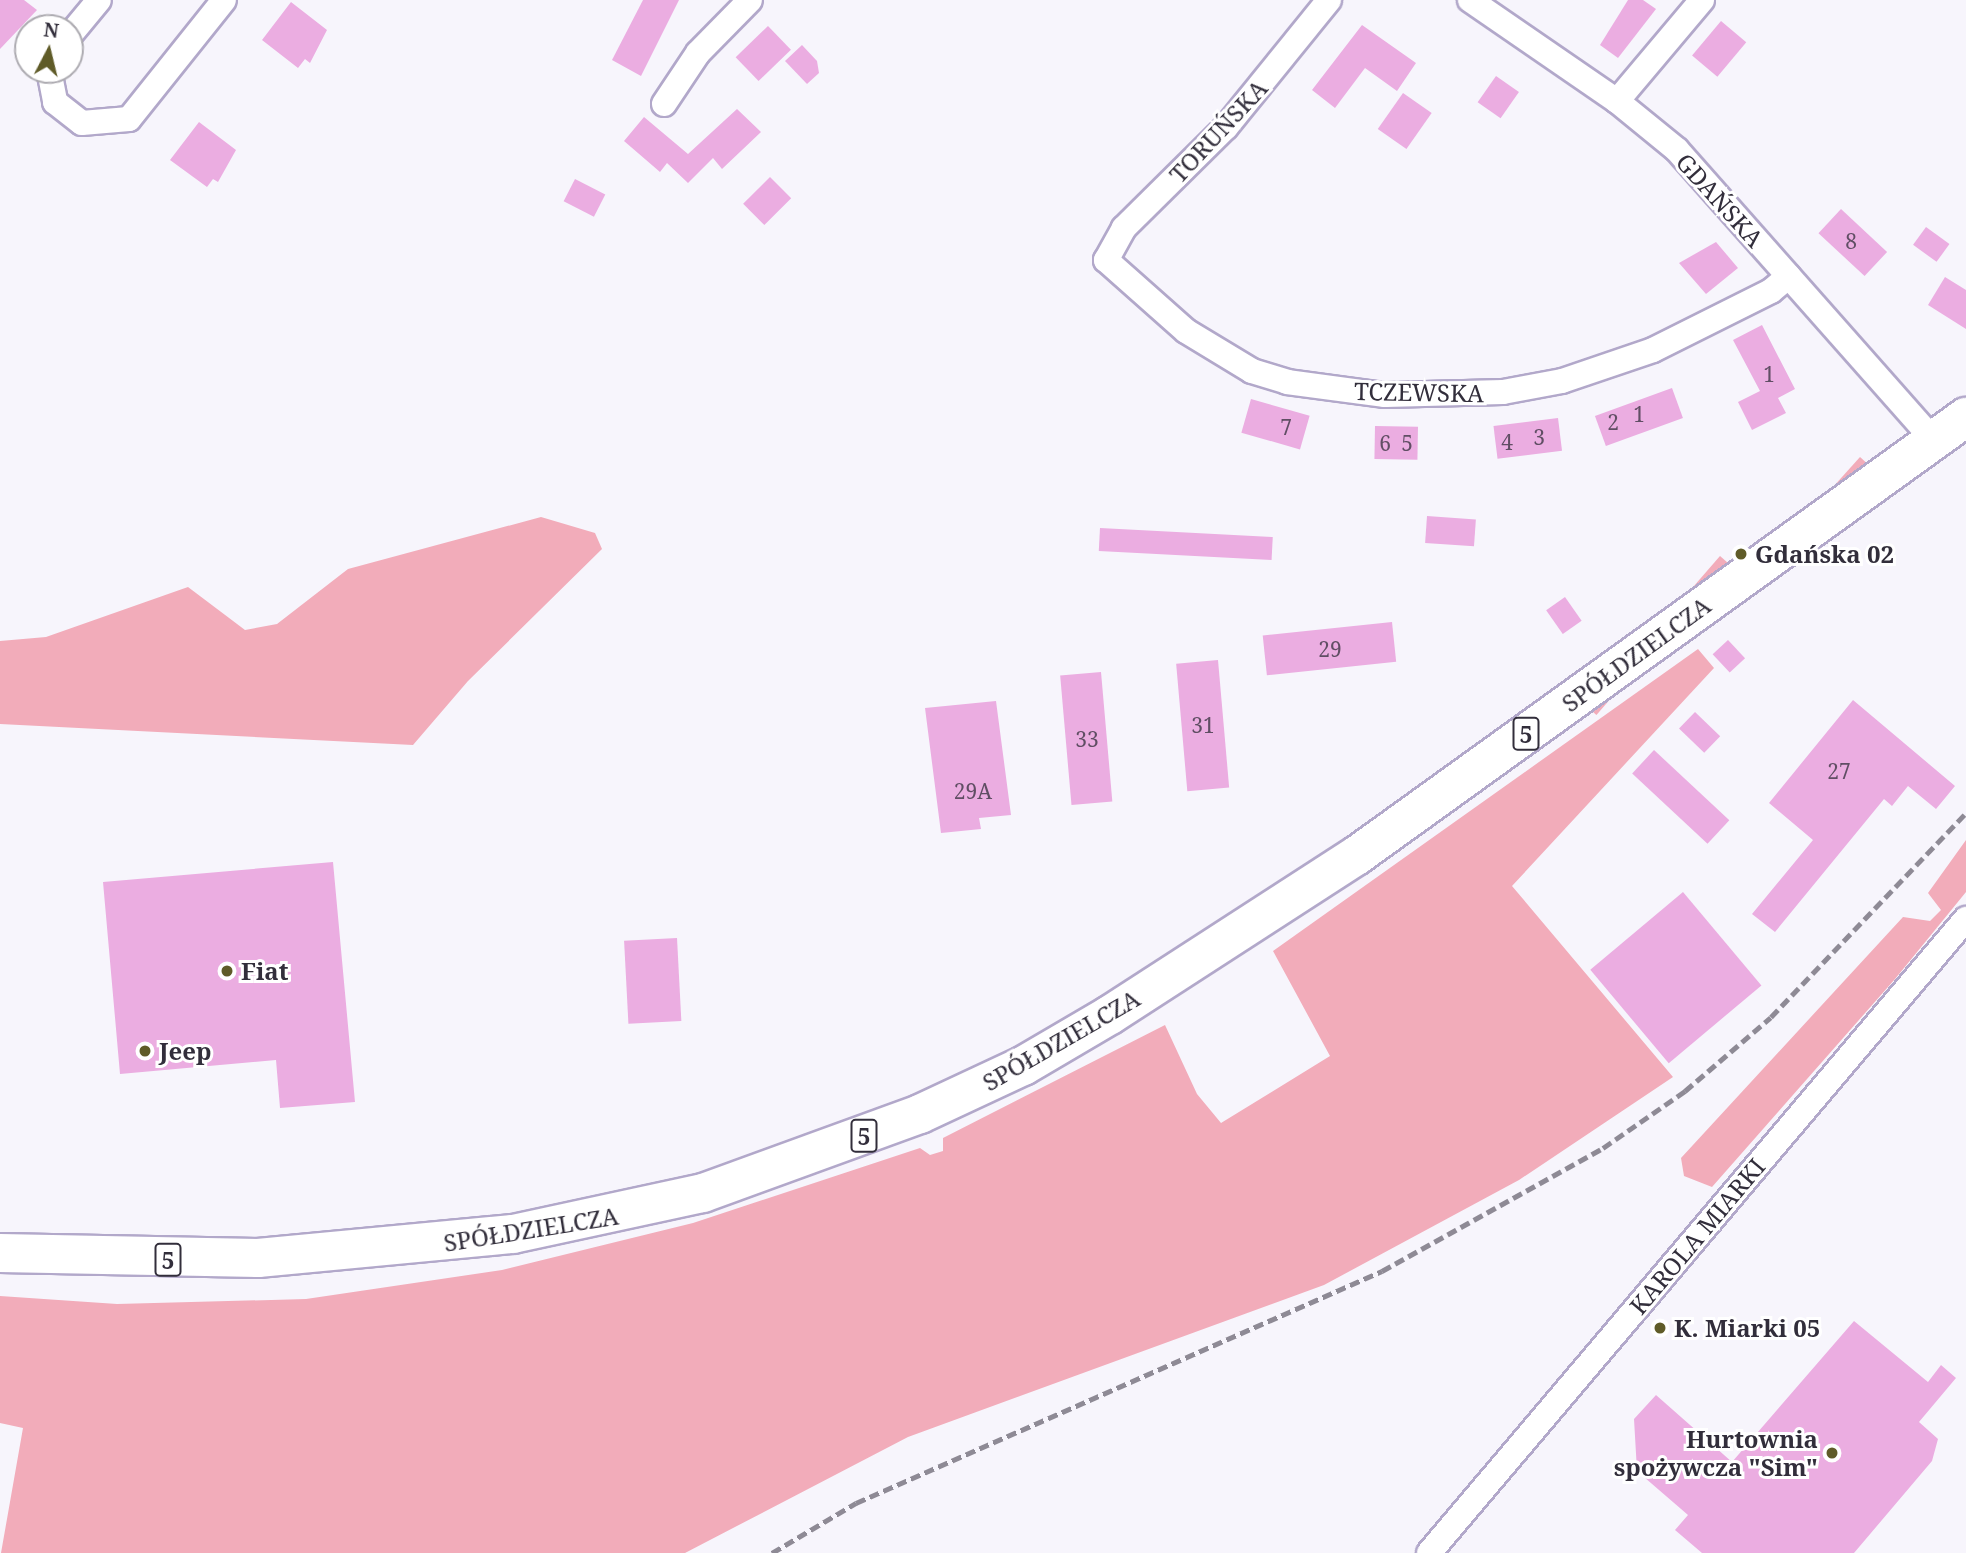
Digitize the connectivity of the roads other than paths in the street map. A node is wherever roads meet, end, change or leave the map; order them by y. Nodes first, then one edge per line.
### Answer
1 (99, 0) edge
2 (224, 0) edge
3 (750, 0) edge
4 (1329, 0) edge
5 (1470, 0) edge
6 (1702, 0) edge
7 (84, 18) edge
8 (52, 84) edge
9 (1617, 101) junction
10 (664, 104) dead end
11 (1106, 260) joint
12 (1789, 276) junction
13 (1966, 416) edge
14 (1934, 440) junction
15 (1966, 919) edge
16 (0, 1253) edge
17 (1429, 1553) edge

1 - 7 street
2 - 8 street
3 - 10 street
4 - 11 street, TORUŃSKA
5 - 9 street, GDAŃSKA
6 - 9 street
9 - 12 street, GDAŃSKA
11 - 12 street, TCZEWSKA
12 - 14 street, GDAŃSKA
13 - 14 main road, SPÓŁDZIELCZA / 5
14 - 16 main road, SPÓŁDZIELCZA / 5
15 - 17 street, KAROLA MIARKI

